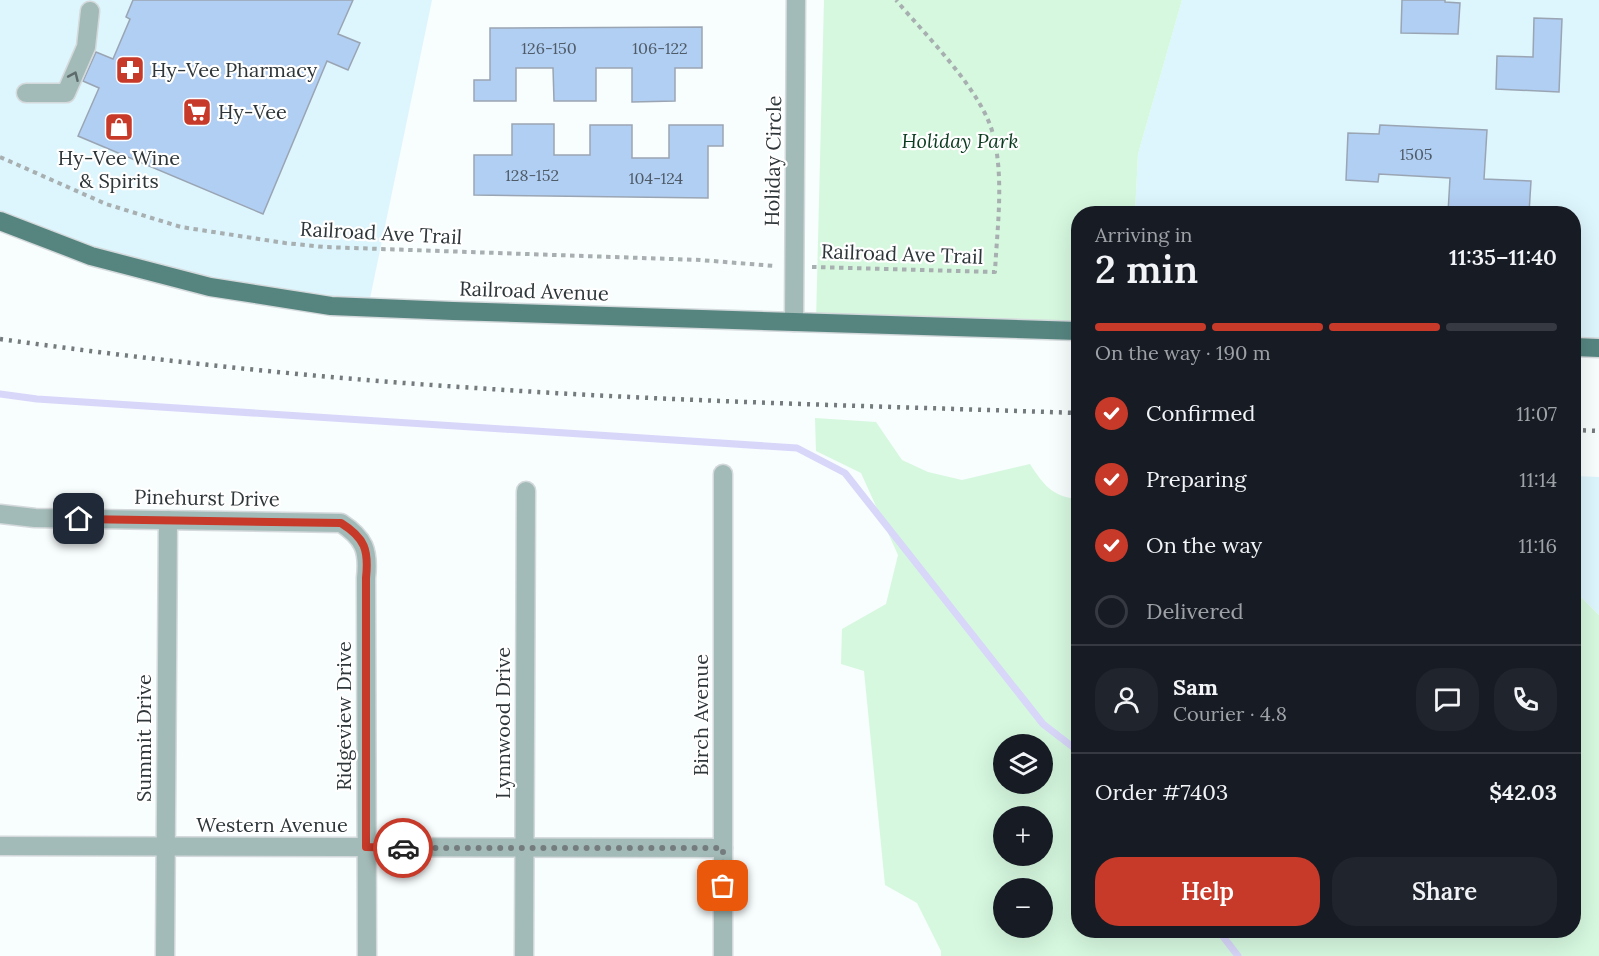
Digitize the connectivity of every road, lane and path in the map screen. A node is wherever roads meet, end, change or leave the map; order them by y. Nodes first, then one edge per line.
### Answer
1 (796, 0) edge
2 (896, 0) edge
3 (90, 11) dead end
4 (26, 93) dead end
5 (0, 157) edge
6 (0, 221) edge
7 (775, 266) dead end
8 (808, 267) dead end
9 (794, 322) junction
10 (1071, 331) edge
11 (1581, 347) edge
12 (1599, 348) edge
13 (723, 474) dead end
14 (526, 491) dead end
15 (0, 514) edge
16 (168, 520) junction
17 (341, 523) joint
18 (0, 846) edge
19 (165, 847) junction
20 (366, 847) junction
21 (525, 848) junction
22 (723, 848) junction
23 (165, 956) edge
24 (367, 956) edge
25 (524, 956) edge
26 (723, 956) edge

1 - 9 street, Holiday Circle
2 - 8 path, Railroad Ave Trail
4 -> 3 street
5 - 7 path, Railroad Ave Trail
6 - 9 main road, Railroad Avenue
9 - 10 main road, Railroad Avenue
11 - 12 main road
13 - 22 street, Birch Avenue
14 - 21 street, Lynnwood Drive
15 - 16 street, Pinehurst Drive
16 - 17 street, Pinehurst Drive
16 - 19 street, Summit Drive
17 - 20 street, Ridgeview Drive
18 - 19 street, Western Avenue
19 - 20 street, Western Avenue
19 - 23 street, Summit Drive
20 - 21 street, Western Avenue
20 - 24 street, Ridgeview Drive
21 - 22 street, Western Avenue
21 - 25 street, Lynnwood Drive
22 - 26 street, Birch Avenue

